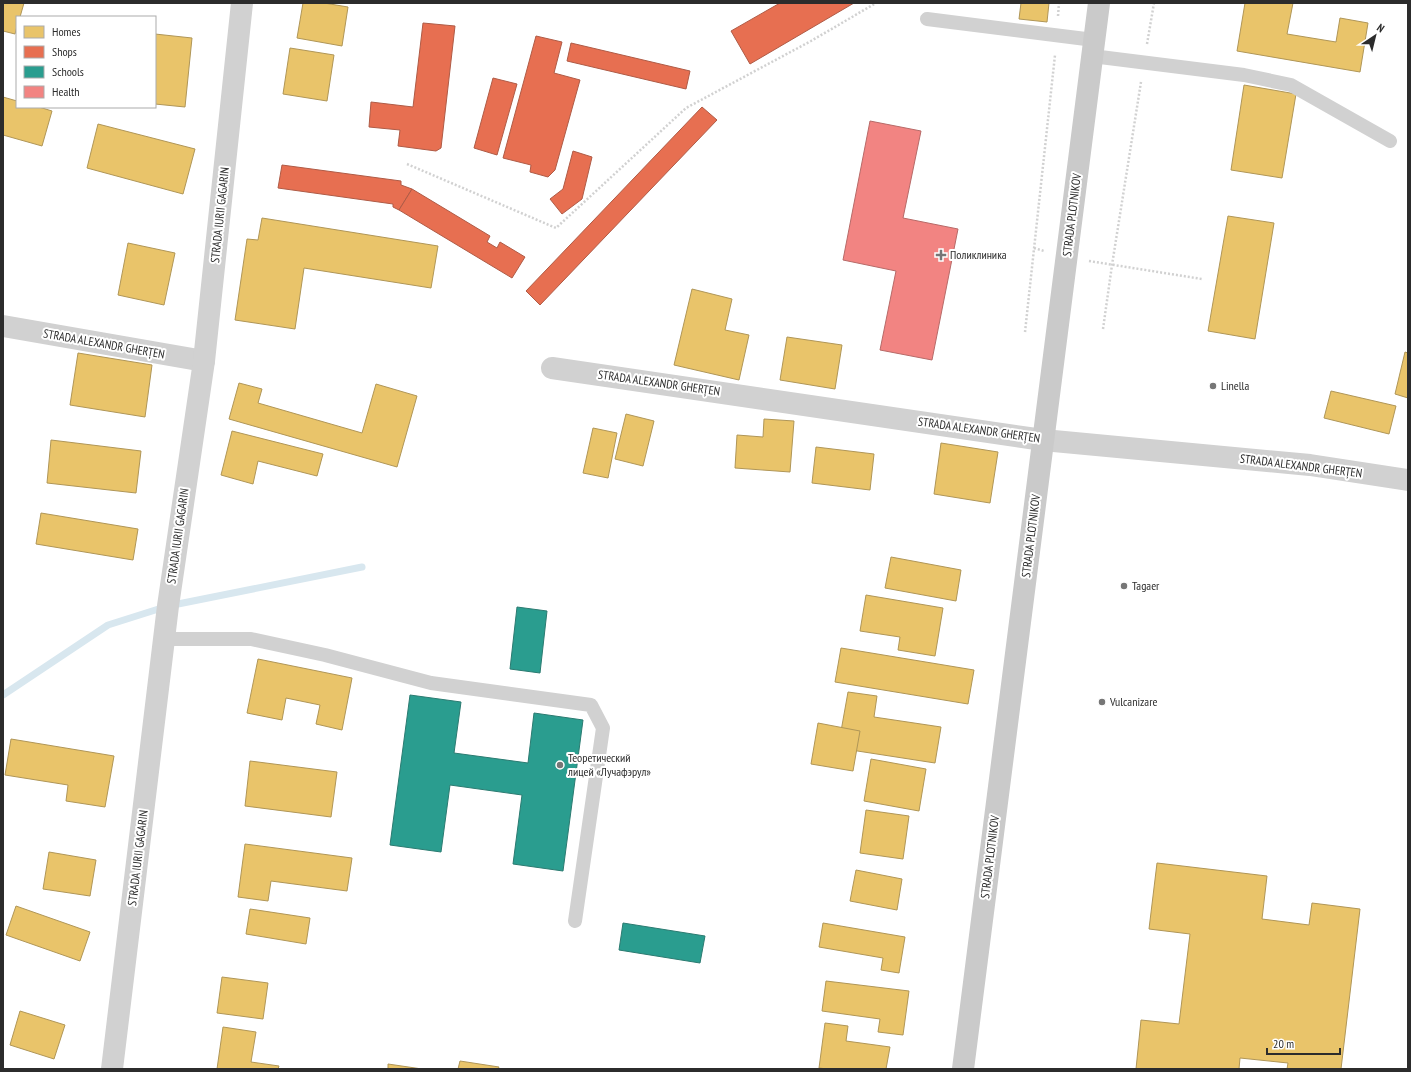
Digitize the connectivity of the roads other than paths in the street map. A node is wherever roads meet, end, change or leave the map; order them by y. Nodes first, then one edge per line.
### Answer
1 (242, 3) edge
2 (1099, 3) edge
3 (926, 19) dead end
4 (1093, 48) junction
5 (1390, 141) dead end
6 (3, 326) edge
7 (204, 361) junction
8 (552, 368) dead end
9 (1043, 440) junction
10 (1408, 480) edge
11 (164, 639) junction
12 (575, 921) dead end
13 (112, 1069) edge
14 (964, 1069) edge

1 - 7 street, STRADA IURII GAGARIN
2 - 4 main road, STRADA PLOTNIKOV
3 - 4 lane
4 - 5 lane
4 - 9 main road, STRADA PLOTNIKOV
6 - 7 street, STRADA ALEXANDR GHERȚEN
7 - 11 street, STRADA IURII GAGARIN
8 - 9 street, STRADA ALEXANDR GHERȚEN
9 - 10 street, STRADA ALEXANDR GHERȚEN
9 - 14 main road, STRADA PLOTNIKOV
11 - 12 lane
11 - 13 street, STRADA IURII GAGARIN

